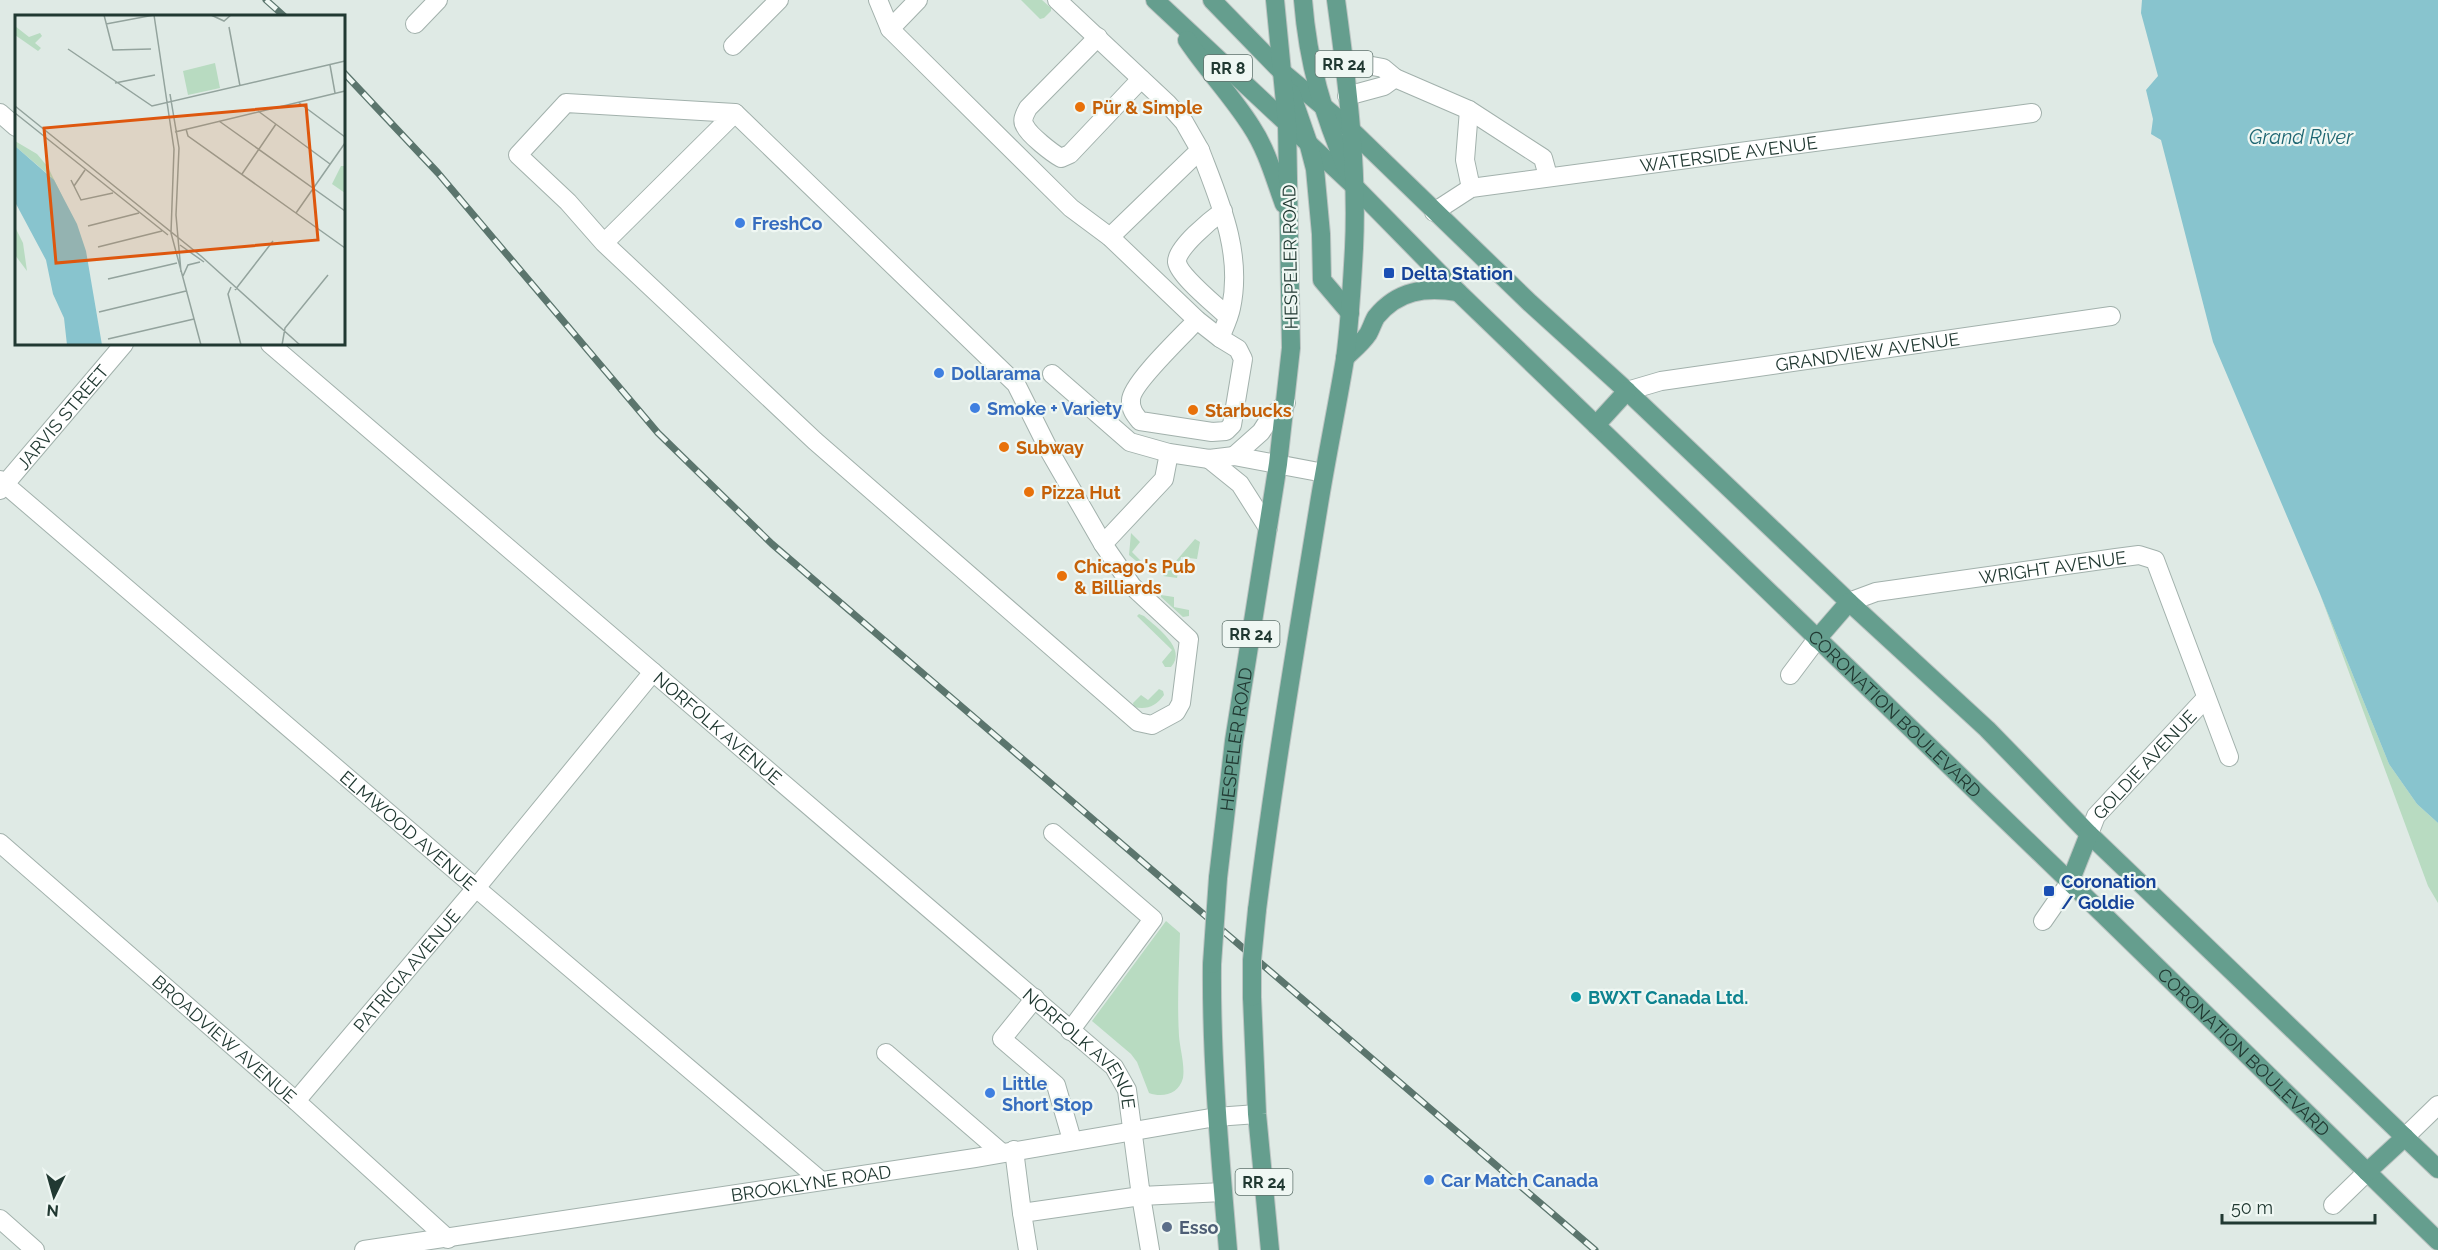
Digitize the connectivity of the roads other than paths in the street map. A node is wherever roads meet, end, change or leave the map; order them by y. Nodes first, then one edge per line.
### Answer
1 (438, 0) edge
2 (779, 0) edge
3 (878, 0) edge
4 (918, 0) edge
5 (1057, 0) edge
6 (1155, 0) edge
7 (1212, 0) edge
8 (1275, 0) edge
9 (1303, 0) edge
10 (1336, 0) edge
11 (1169, 14) junction
12 (415, 24) dead end
13 (890, 29) junction
14 (1098, 38) junction
15 (733, 46) dead end
16 (1344, 65) junction
17 (1282, 72) junction
18 (1395, 78) junction
19 (1141, 79) junction
20 (1347, 96) junction
21 (1320, 102) junction
22 (1469, 110) junction
23 (0, 113) edge
24 (735, 113) junction
25 (2032, 113) dead end
26 (1287, 123) junction
27 (15, 126) edge
28 (1349, 128) junction
29 (1308, 142) junction
30 (1200, 150) junction
31 (1548, 176) junction
32 (1353, 185) junction
33 (1471, 188) junction
34 (1223, 211) junction
35 (1434, 212) junction
36 (1289, 220) junction
37 (1110, 237) junction
38 (604, 243) junction
39 (1458, 292) junction
40 (1350, 313) junction
41 (2111, 316) dead end
42 (1228, 317) junction
43 (1197, 320) junction
44 (1220, 338) junction
45 (123, 345) edge
46 (271, 345) edge
47 (1345, 358) junction
48 (1052, 374) dead end
49 (1627, 391) junction
50 (1286, 403) junction
51 (1596, 425) junction
52 (1169, 453) junction
53 (1234, 456) junction
54 (1209, 459) junction
55 (1278, 464) junction
56 (1324, 473) junction
57 (2, 485) edge
58 (1268, 528) junction
59 (1103, 544) junction
60 (1849, 602) junction
61 (1817, 639) junction
62 (653, 672) junction
63 (1790, 675) dead end
64 (2206, 698) junction
65 (2229, 757) dead end
66 (1053, 833) dead end
67 (2089, 834) junction
68 (0, 843) edge
69 (2070, 882) junction
70 (476, 888) junction
71 (2043, 921) dead end
72 (1035, 998) junction
73 (1071, 1031) junction
74 (886, 1053) dead end
75 (296, 1101) junction
76 (2438, 1105) edge
77 (1257, 1114) junction
78 (1216, 1117) junction
79 (1132, 1131) junction
80 (2404, 1137) junction
81 (1072, 1140) junction
82 (1008, 1151) junction
83 (2438, 1169) edge
84 (2367, 1172) junction
85 (820, 1180) junction
86 (1223, 1192) junction
87 (1141, 1196) junction
88 (2333, 1205) dead end
89 (1022, 1213) junction
90 (0, 1219) edge
91 (448, 1239) junction
92 (2438, 1241) edge
93 (34, 1250) edge
94 (364, 1250) edge
95 (1028, 1250) edge
96 (1150, 1250) edge
97 (1228, 1250) edge
98 (1270, 1250) edge

1 - 12 street
2 - 15 street
3 - 13 street
4 - 13 street
5 - 14 street
6 - 11 main road, RR 8
7 - 17 main road, RR 8
8 - 17 main road, RR 24
9 - 21 main road
10 - 16 main road, RR 24
11 - 26 main road, RR 8
11 - 36 main road
13 - 37 street
14 - 19 street
14 - 19 street
16 - 18 street
16 - 20 main road, RR 24
17 - 21 main road, RR 8
17 - 26 main road, RR 24
17 - 29 main road
18 - 20 street
18 - 22 street
19 - 30 street
20 - 28 main road, RR 24
21 - 28 main road, RR 8
21 - 32 main road
22 - 31 street
22 - 33 street
23 - 27 street
24 - 38 street
24 - 38 street
24 - 59 street
25 - 31 street, WATERSIDE AVENUE
26 - 29 main road, RR 8
26 - 36 main road, HESPELER ROAD / RR 24
28 - 32 main road, RR 24
28 - 35 main road, RR 8
29 - 32 main road, RR 8
29 - 40 main road
30 - 34 street
30 - 37 street
31 - 33 street, WATERSIDE AVENUE
32 - 39 main road, CORONATION BOULEVARD / RR 8
32 - 40 main road, RR 24
33 - 35 street, WATERSIDE AVENUE
34 - 42 street
34 - 42 street
35 - 49 main road, RR 8
36 - 50 main road, HESPELER ROAD / RR 24
37 - 43 street
38 - 59 street
39 - 47 main road
39 - 51 main road, CORONATION BOULEVARD / RR 8
40 - 47 main road, RR 24
41 - 49 street, GRANDVIEW AVENUE
42 - 44 street
43 - 44 street
43 - 44 street
45 - 57 street, JARVIS STREET
46 - 62 street, NORFOLK AVENUE
47 - 56 main road, RR 24
48 - 52 street
49 - 51 main road
49 - 60 main road, RR 8
50 - 53 street
50 - 55 main road, HESPELER ROAD / RR 24
51 - 61 main road, CORONATION BOULEVARD / RR 8
52 - 54 street
52 - 59 street
53 - 54 street
53 - 55 street
54 - 58 street
55 - 56 street
55 - 58 main road, HESPELER ROAD / RR 24
56 - 77 main road, RR 24, bridge
57 - 70 street, ELMWOOD AVENUE
58 - 78 main road, HESPELER ROAD / RR 24, bridge
60 - 61 main road
60 - 64 street, WRIGHT AVENUE
60 - 67 main road, RR 8
61 - 63 street
61 - 69 main road, CORONATION BOULEVARD / RR 8
62 - 70 street, PATRICIA AVENUE
62 - 72 street, NORFOLK AVENUE
64 - 65 street, WRIGHT AVENUE
64 - 67 street, GOLDIE AVENUE
66 - 73 street
67 - 69 main road
67 - 80 main road, RR 8
68 - 75 street, BROADVIEW AVENUE
69 - 71 street
69 - 84 main road, CORONATION BOULEVARD / RR 8
70 - 75 street, PATRICIA AVENUE
70 - 85 street, ELMWOOD AVENUE
72 - 73 street, NORFOLK AVENUE
72 - 81 street
73 - 79 street, NORFOLK AVENUE
74 - 82 street
75 - 91 street, BROADVIEW AVENUE
76 - 80 street
77 - 78 street, BROOKLYNE ROAD
77 - 98 main road, RR 24
78 - 79 street, BROOKLYNE ROAD
78 - 86 main road, HESPELER ROAD / RR 24
79 - 81 street, BROOKLYNE ROAD
79 - 87 street, NORFOLK AVENUE
80 - 83 main road, RR 8
80 - 84 main road
81 - 82 street, BROOKLYNE ROAD
82 - 85 street, BROOKLYNE ROAD
82 - 89 street
84 - 88 street
84 - 92 main road, CORONATION BOULEVARD / RR 8
85 - 91 street, BROOKLYNE ROAD
86 - 87 street
86 - 97 main road, HESPELER ROAD / RR 24
87 - 89 street
87 - 96 street, NORFOLK AVENUE
89 - 95 street
90 - 93 street
91 - 94 street, BROOKLYNE ROAD

